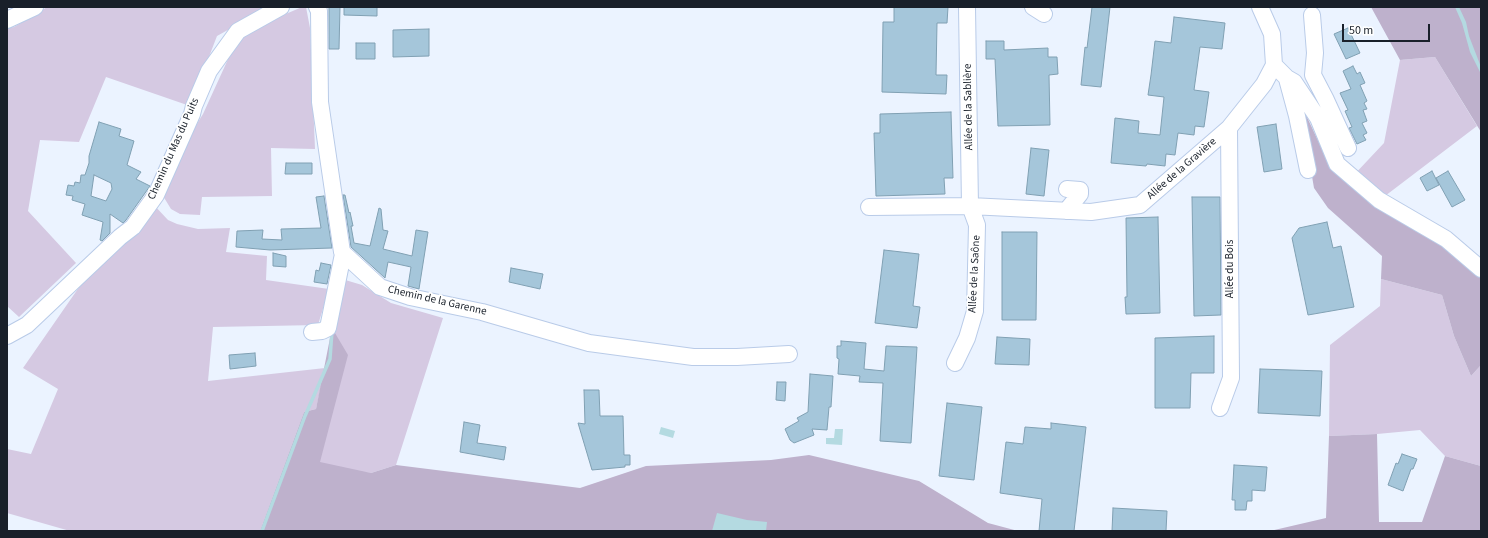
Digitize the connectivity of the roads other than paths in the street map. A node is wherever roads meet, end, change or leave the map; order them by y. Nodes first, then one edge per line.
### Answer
1 (35, 7) edge
2 (281, 7) edge
3 (317, 7) edge
4 (967, 7) edge
5 (1260, 7) edge
6 (1312, 15) dead end
7 (7, 20) edge
8 (1274, 65) junction
9 (1313, 75) junction
10 (1290, 80) junction
11 (1229, 128) junction
12 (1348, 148) dead end
13 (1308, 170) dead end
14 (1067, 189) dead end
15 (970, 206) junction
16 (869, 207) dead end
17 (1066, 211) junction
18 (343, 254) junction
19 (1481, 269) edge
20 (312, 332) dead end
21 (7, 336) edge
22 (789, 354) dead end
23 (955, 363) dead end
24 (1220, 408) dead end

1 - 7 street
2 - 21 street, Chemin du Mas du Puits
3 - 18 street
4 - 15 street, Allée de la Sablière
5 - 8 street
6 - 9 street
8 - 10 street
8 - 11 street, Allée de la Gravière
9 - 10 street
9 - 12 street
10 - 13 street
10 - 19 street
11 - 17 street, Allée de la Gravière
11 - 24 street, Allée du Bois
14 - 17 street
15 - 16 street
15 - 17 street, Allée de la Gravière
15 - 23 street, Allée de la Saône
18 - 20 street
18 - 22 street, Chemin de la Garenne

